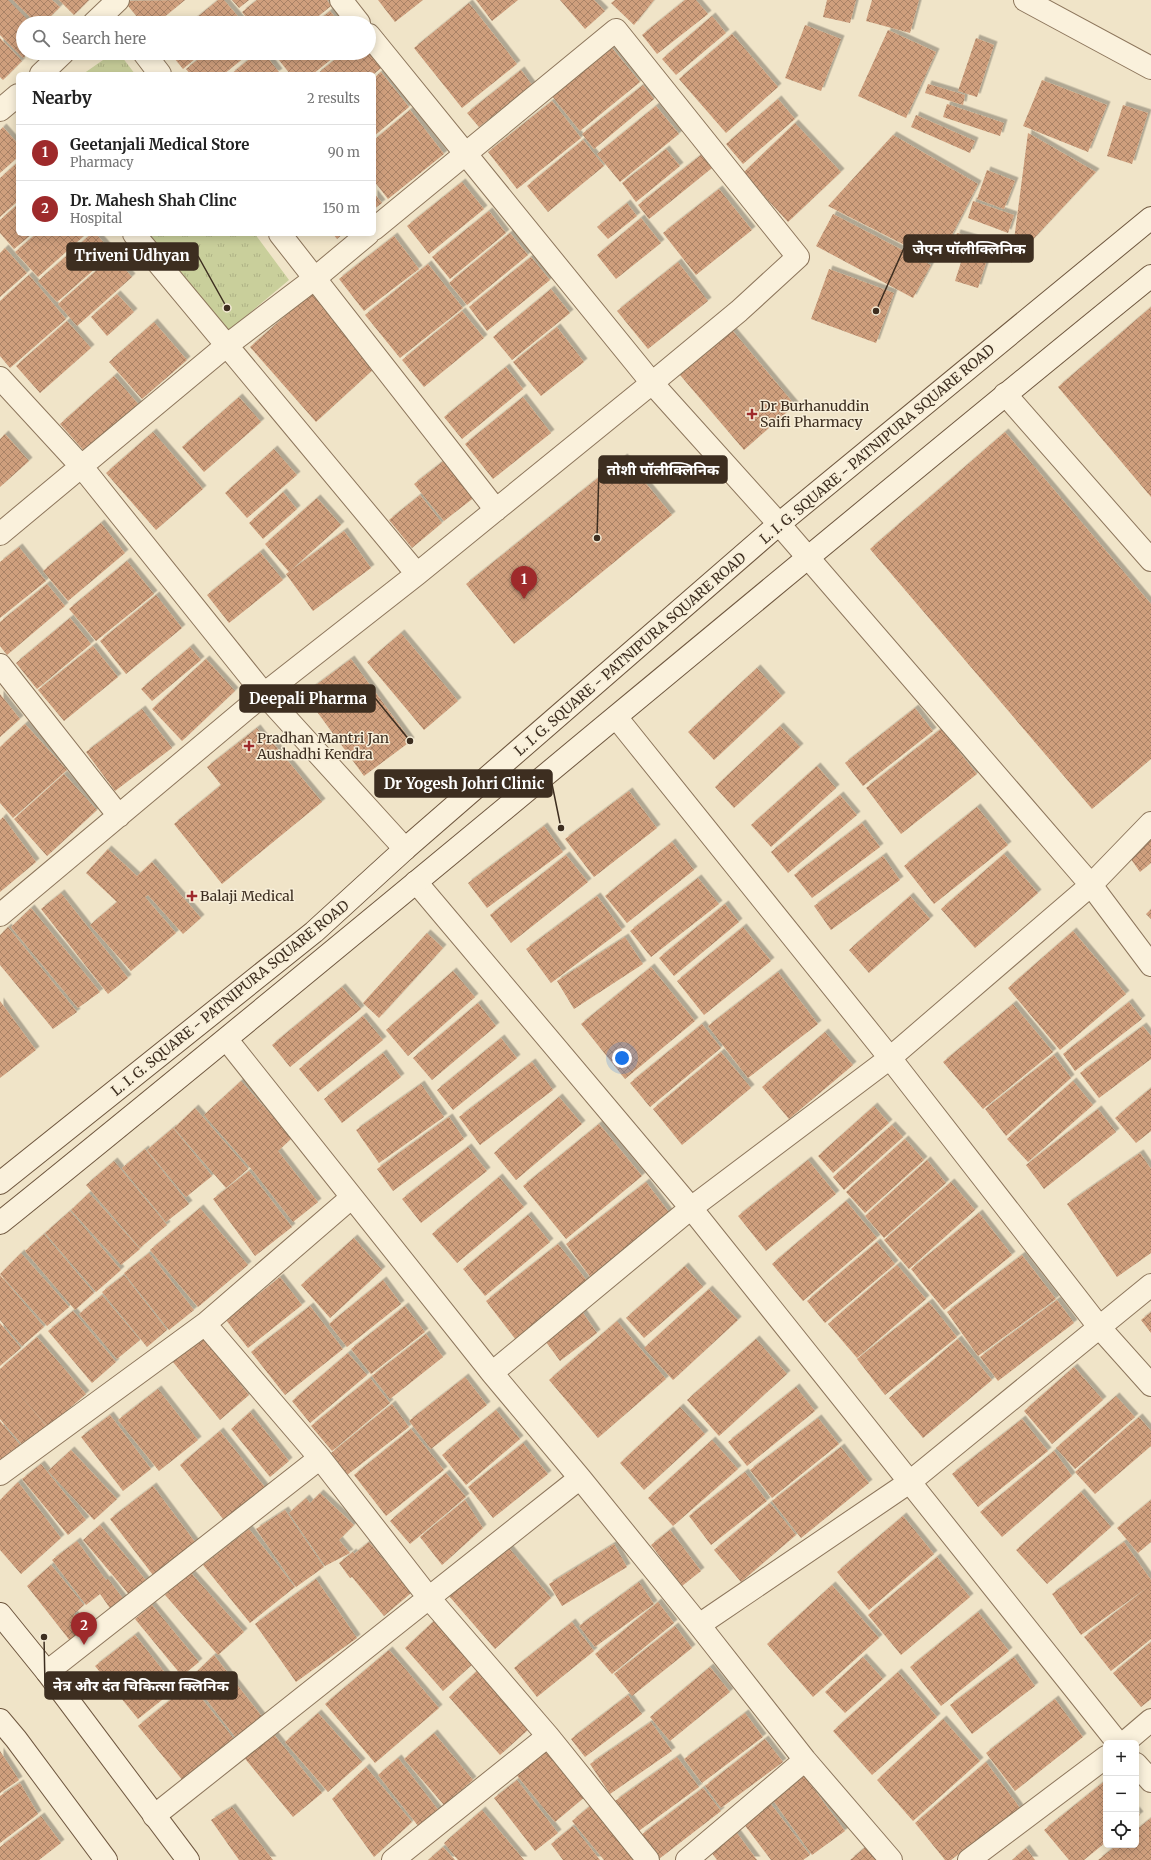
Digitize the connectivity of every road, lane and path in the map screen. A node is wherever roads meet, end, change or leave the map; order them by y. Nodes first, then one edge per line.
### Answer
1 (341, 0) edge
2 (1025, 0) edge
3 (117, 10) edge
4 (106, 16) edge
5 (354, 16) edge
6 (376, 44) edge
7 (56, 60) edge
8 (149, 60) edge
9 (1151, 68) edge
10 (43, 72) edge
11 (158, 72) edge
12 (16, 97) edge
13 (0, 110) edge
14 (466, 153) junction
15 (1151, 218) edge
16 (376, 227) edge
17 (136, 236) edge
18 (282, 236) edge
19 (366, 236) edge
20 (1151, 276) edge
21 (314, 279) junction
22 (226, 346) junction
23 (0, 378) edge
24 (652, 383) junction
25 (1005, 394) junction
26 (82, 468) junction
27 (496, 510) junction
28 (779, 524) junction
29 (0, 534) edge
30 (808, 557) junction
31 (1151, 560) edge
32 (417, 574) junction
33 (0, 665) edge
34 (264, 694) junction
35 (616, 717) junction
36 (119, 816) junction
37 (1151, 823) edge
38 (406, 850) junction
39 (416, 882) junction
40 (1091, 885) junction
41 (0, 915) edge
42 (1151, 965) edge
43 (226, 1040) junction
44 (890, 1058) junction
45 (0, 1183) edge
46 (351, 1198) junction
47 (691, 1208) junction
48 (0, 1223) edge
49 (1151, 1285) edge
50 (205, 1324) junction
51 (1100, 1328) junction
52 (492, 1373) junction
53 (1151, 1385) edge
54 (320, 1458) junction
55 (0, 1474) edge
56 (580, 1478) junction
57 (911, 1481) junction
58 (429, 1598) junction
59 (0, 1614) edge
60 (699, 1625) junction
61 (47, 1672) junction
62 (0, 1720) edge
63 (1151, 1720) edge
64 (548, 1736) junction
65 (1116, 1740) edge
66 (1128, 1740) edge
67 (1103, 1759) edge
68 (805, 1760) junction
69 (1139, 1768) edge
70 (1151, 1782) edge
71 (154, 1816) junction
72 (106, 1860) edge
73 (188, 1860) edge
74 (393, 1860) edge
75 (648, 1860) edge
76 (688, 1860) edge
77 (891, 1860) edge
78 (969, 1860) edge

1 - 5 street
2 - 9 street
3 - 4 street
6 - 14 street
7 - 10 street
8 - 11 street
12 - 13 street
14 - 16 street
14 - 24 street
14 - 24 street
15 - 28 street, L. I. G. SQUARE - PATNIPURA SQUARE ROAD
17 - 22 street
18 - 21 street
19 - 21 street
20 - 25 street, L. I. G. SQUARE - PATNIPURA SQUARE ROAD
21 - 22 street
21 - 27 street
22 - 26 street
22 - 32 street
23 - 26 street
24 - 27 street
24 - 28 street
25 - 30 street, L. I. G. SQUARE - PATNIPURA SQUARE ROAD
25 - 31 street
26 - 29 street
26 - 34 street
27 - 32 street
28 - 30 street
28 - 38 street, L. I. G. SQUARE - PATNIPURA SQUARE ROAD
30 - 35 street, L. I. G. SQUARE - PATNIPURA SQUARE ROAD
30 - 40 street
32 - 34 street
33 - 36 street
34 - 36 street
34 - 38 street
35 - 39 street, L. I. G. SQUARE - PATNIPURA SQUARE ROAD
35 - 44 street
36 - 41 street
37 - 40 street
38 - 45 street, L. I. G. SQUARE - PATNIPURA SQUARE ROAD
39 - 43 street, L. I. G. SQUARE - PATNIPURA SQUARE ROAD
39 - 47 street
40 - 42 street
40 - 44 street
43 - 46 street
43 - 48 street, L. I. G. SQUARE - PATNIPURA SQUARE ROAD
44 - 47 street
44 - 51 street
46 - 50 street
46 - 52 street
47 - 52 street
47 - 57 street
49 - 51 street
50 - 54 street
50 - 55 street
51 - 53 street
51 - 57 street
52 - 56 street
54 - 58 street
54 - 61 street
56 - 58 street
56 - 60 street
57 - 60 street
57 - 65 street
58 - 64 street
58 - 71 street
59 - 61 street
60 - 68 street
61 - 71 street
62 - 72 street
63 - 66 street
64 - 74 street
64 - 75 street
67 - 78 street
68 - 76 street
68 - 77 street
69 - 70 street
71 - 73 street

